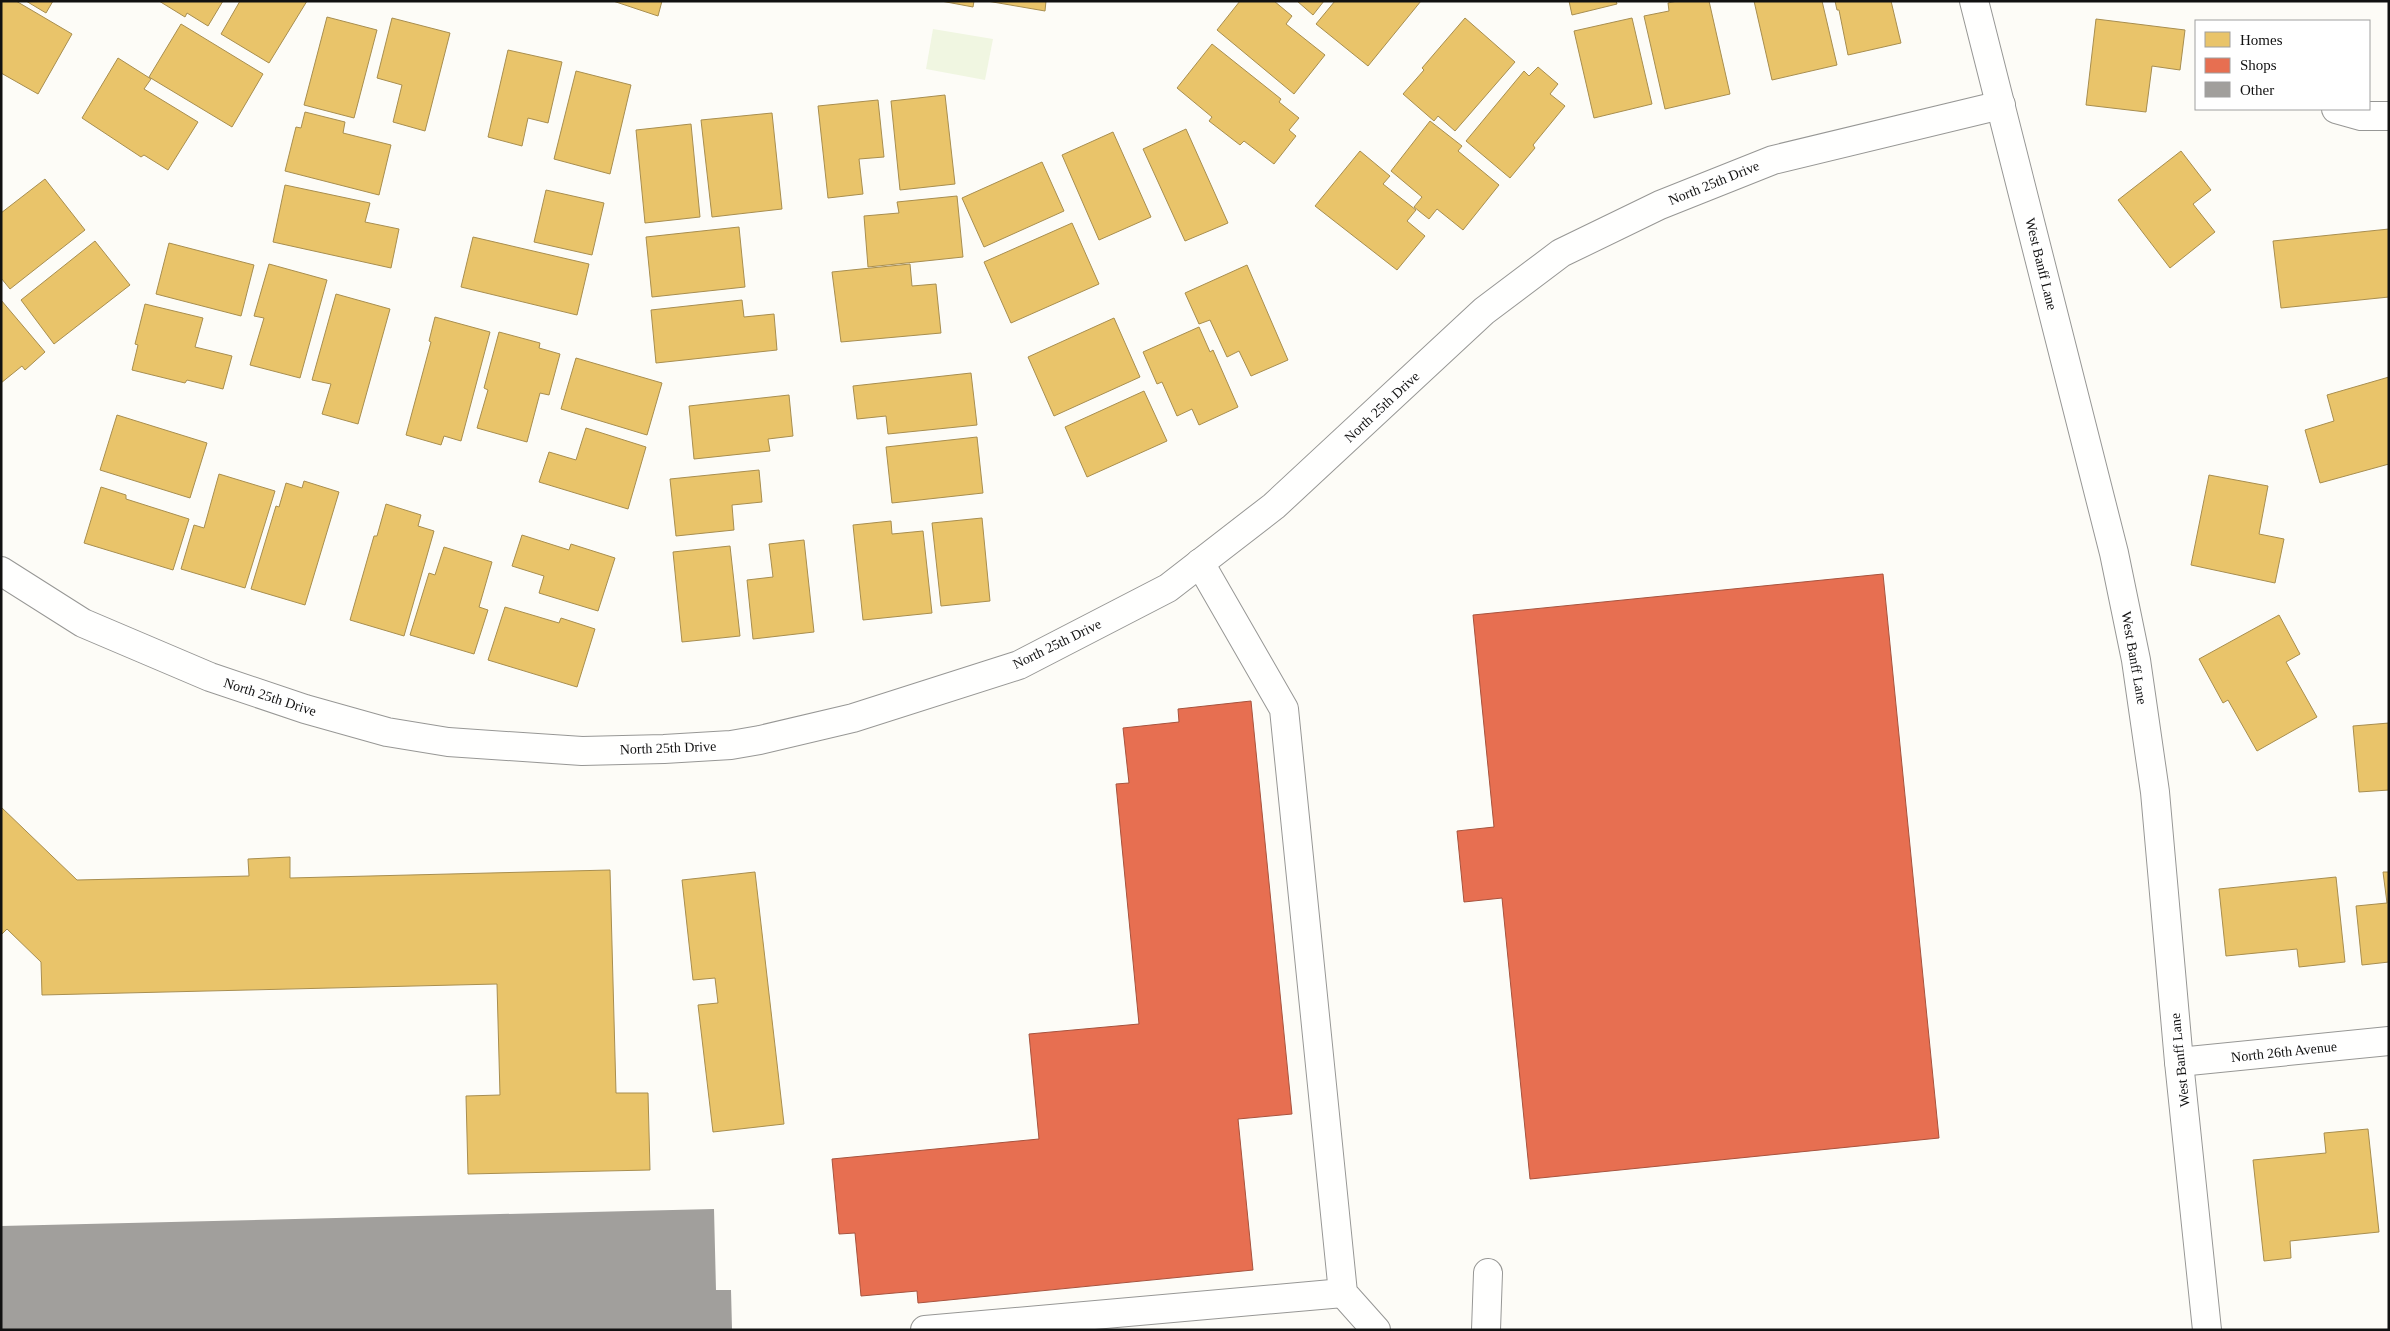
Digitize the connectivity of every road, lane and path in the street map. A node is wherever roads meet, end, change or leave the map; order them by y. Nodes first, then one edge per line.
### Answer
1 (1974, 1) edge
2 (2001, 106) junction
3 (2340, 110) edge
4 (2389, 116) edge
5 (1200, 563) junction
6 (1, 571) edge
7 (2389, 1041) edge
8 (2179, 1062) junction
9 (1488, 1274) dead end
10 (1343, 1293) junction
11 (925, 1330) edge
12 (1376, 1330) edge
13 (1486, 1330) edge
14 (2207, 1330) edge

1 - 2 street, West Banff Lane
2 - 5 street, North 25th Drive
2 - 8 street, West Banff Lane
3 - 4 street
5 - 6 street, North 25th Drive
5 - 10 street
7 - 8 street, North 26th Avenue
8 - 14 street, West Banff Lane
9 - 13 street
10 - 11 street
10 - 12 street

